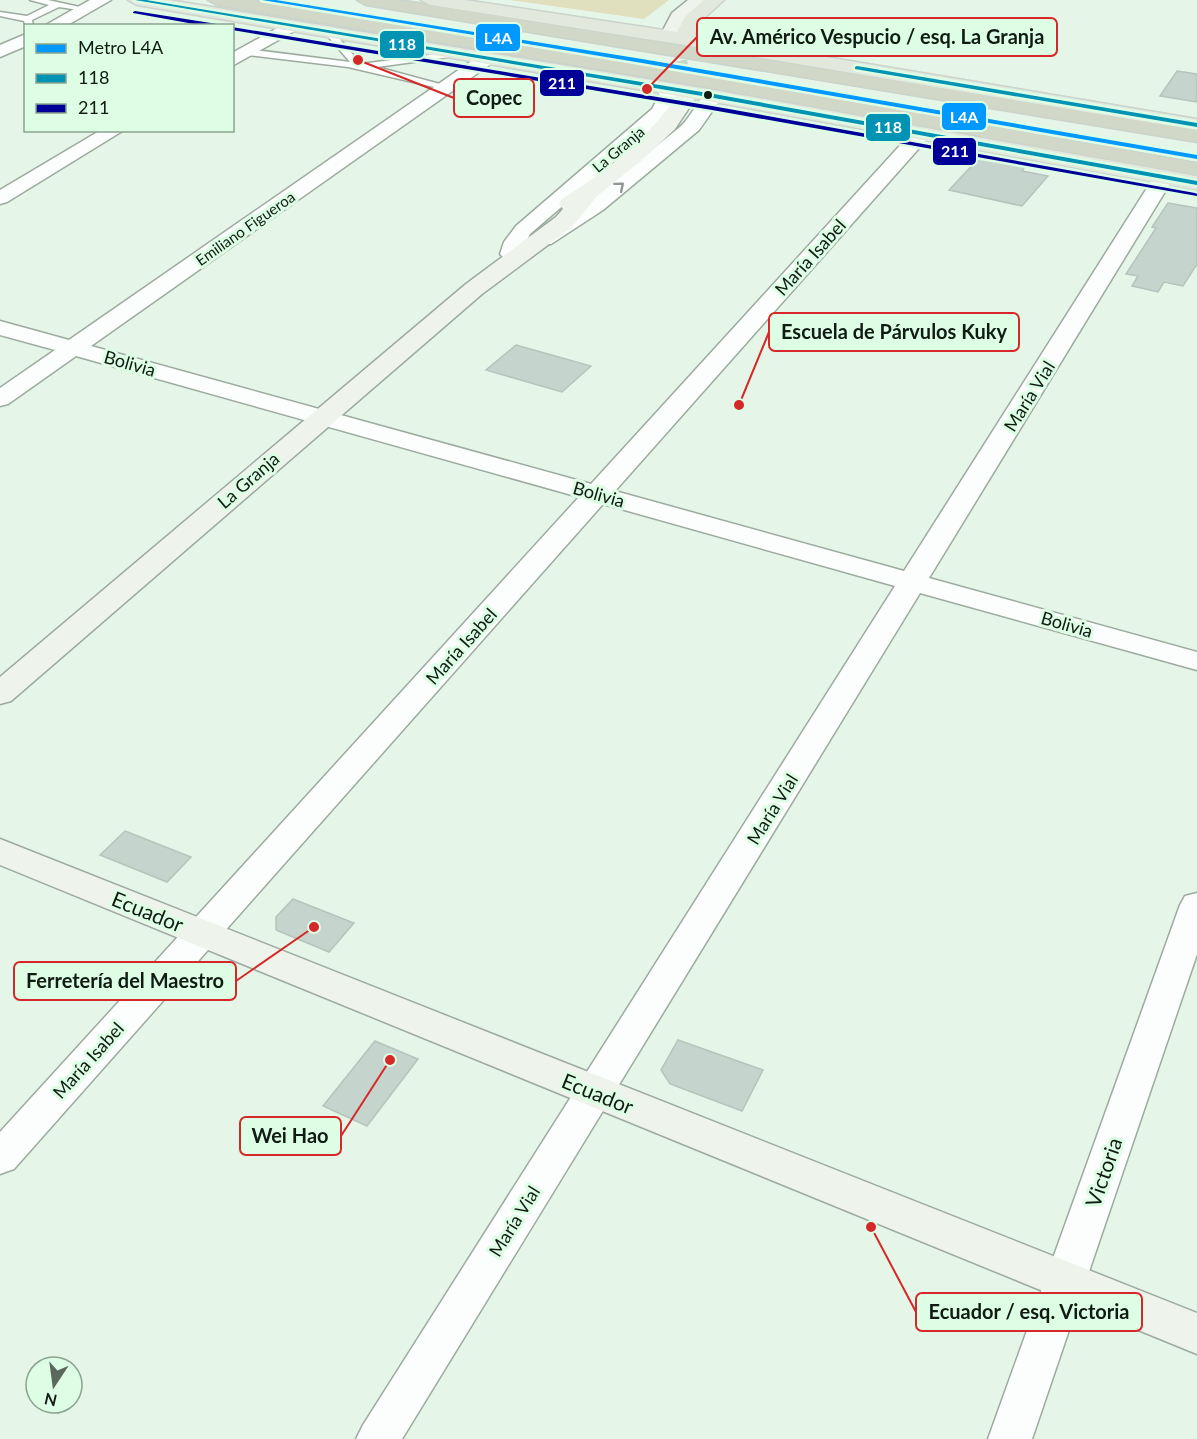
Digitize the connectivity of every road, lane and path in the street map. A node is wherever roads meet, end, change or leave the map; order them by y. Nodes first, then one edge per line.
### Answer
1 (34, 0) edge
2 (103, 0) edge
3 (137, 0) edge
4 (217, 0) edge
5 (366, 0) edge
6 (430, 0) edge
7 (699, 0) edge
8 (715, 0) edge
9 (58, 4) junction
10 (85, 9) junction
11 (0, 14) edge
12 (28, 22) edge
13 (56, 24) edge
14 (292, 25) junction
15 (328, 31) junction
16 (678, 35) junction
17 (24, 40) edge
18 (0, 52) edge
19 (461, 52) junction
20 (240, 57) edge
21 (489, 57) junction
22 (359, 67) junction
23 (447, 87) junction
24 (677, 94) junction
25 (714, 96) junction
26 (1197, 125) edge
27 (112, 132) edge
28 (922, 133) junction
29 (1197, 136) edge
30 (1197, 169) edge
31 (1164, 177) junction
32 (1197, 183) edge
33 (588, 193) junction
34 (0, 198) edge
35 (538, 243) junction
36 (504, 262) junction
37 (0, 328) edge
38 (75, 348) junction
39 (0, 399) edge
40 (322, 417) junction
41 (598, 494) junction
42 (914, 582) junction
43 (1197, 661) edge
44 (0, 693) edge
45 (0, 851) edge
46 (1197, 905) edge
47 (203, 933) junction
48 (595, 1092) junction
49 (0, 1158) edge
50 (1065, 1282) junction
51 (1197, 1334) edge
52 (378, 1439) edge
53 (1010, 1439) edge

1 - 9 lane
2 - 10 street
3 - 14 main road
4 - 30 highway
5 - 29 highway
6 - 16 main road
7 - 16 main road
8 - 16 main road
9 - 10 lane
9 - 12 lane
10 - 13 street
11 - 12 lane
14 - 15 main road
14 - 20 street
15 - 19 main road
15 - 22 lane
16 - 26 main road
17 - 18 street
19 - 21 main road
19 - 22 lane
20 - 22 lane
21 - 23 street, Emiliano Figueroa
21 - 24 main road
22 - 23 lane
23 - 38 street, Emiliano Figueroa
24 - 25 main road
24 - 33 main road, La Granja
24 - 36 street, La Granja
25 - 28 main road
35 -> 25 street, La Granja
27 - 34 street
28 - 31 main road
28 - 41 street, María Isabel
31 - 32 main road
31 - 42 street, María Vial
33 - 35 main road, La Granja
33 - 36 main road, La Granja
35 - 36 main road, La Granja
36 - 40 main road, La Granja
37 - 38 street, Bolivia
38 - 39 street, Emiliano Figueroa
38 - 40 street, Bolivia
40 - 41 street, Bolivia
40 - 44 main road, La Granja
41 - 42 street, Bolivia
41 - 47 street, María Isabel
42 - 43 street, Bolivia
42 - 48 street, María Vial
45 - 47 main road, Ecuador
46 - 50 street, Victoria
47 - 48 main road, Ecuador
47 - 49 street, María Isabel
48 - 50 main road, Ecuador
48 - 52 street, María Vial
50 - 51 main road, Ecuador
50 - 53 street, Victoria

